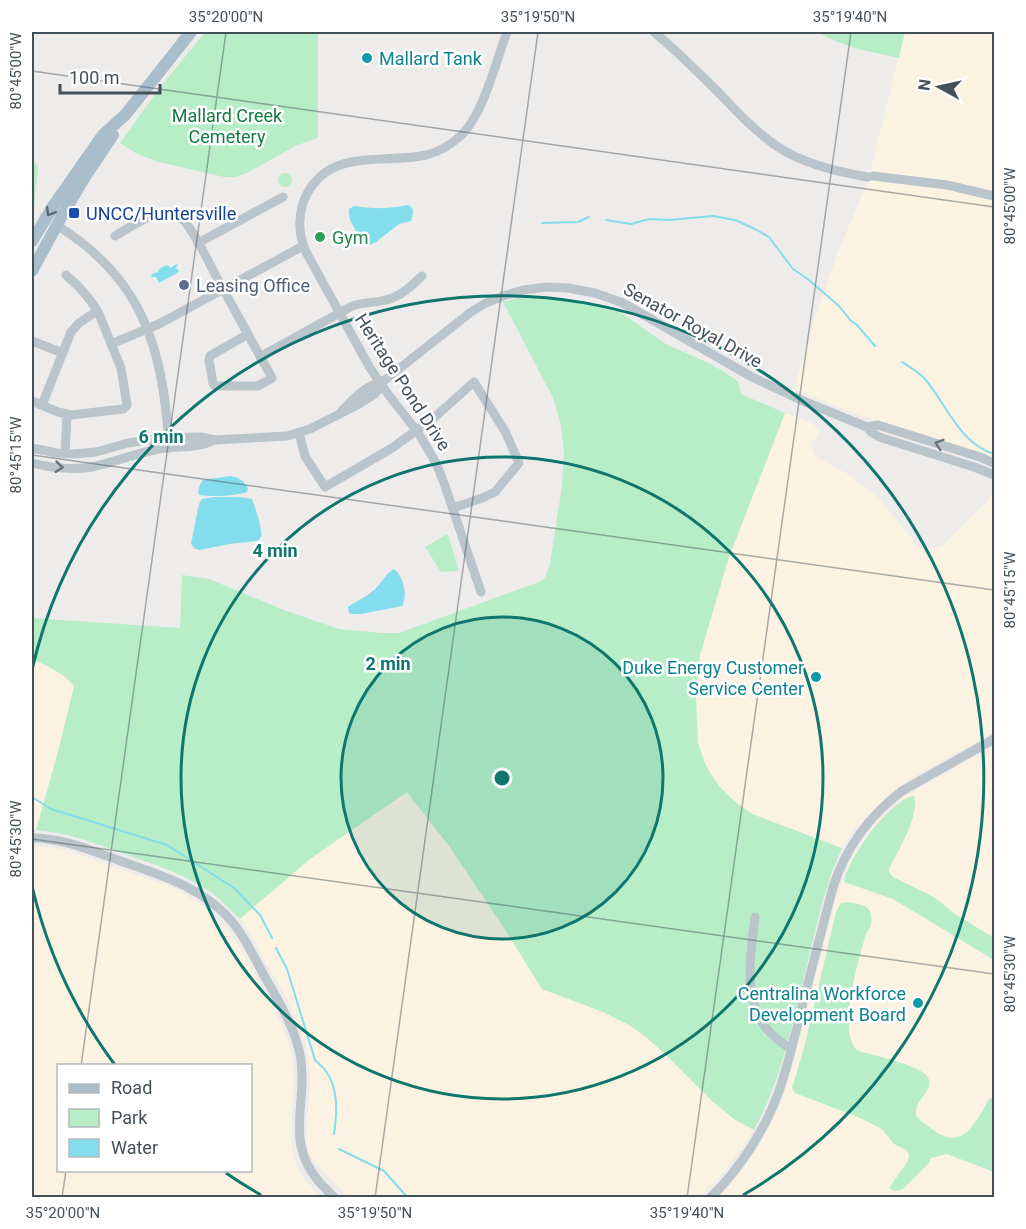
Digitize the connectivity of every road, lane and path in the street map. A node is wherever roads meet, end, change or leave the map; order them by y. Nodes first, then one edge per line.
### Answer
1 (191, 32) edge
2 (507, 32) edge
3 (654, 32) edge
4 (126, 114) junction
5 (994, 196) edge
6 (283, 197) dead end
7 (56, 225) junction
8 (115, 236) dead end
9 (32, 241) edge
10 (198, 243) junction
11 (303, 246) junction
12 (32, 271) edge
13 (66, 275) dead end
14 (422, 276) dead end
15 (223, 289) junction
16 (97, 311) junction
17 (339, 313) junction
18 (148, 329) junction
19 (248, 334) junction
20 (32, 340) edge
21 (111, 344) junction
22 (63, 353) junction
23 (260, 357) junction
24 (381, 383) junction
25 (32, 401) edge
26 (42, 405) junction
27 (67, 415) junction
28 (867, 428) junction
29 (416, 430) junction
30 (299, 433) junction
31 (169, 443) junction
32 (32, 448) edge
33 (65, 454) junction
34 (32, 463) edge
35 (994, 463) edge
36 (994, 475) edge
37 (453, 508) junction
38 (481, 591) dead end
39 (994, 739) edge
40 (32, 838) edge
41 (755, 917) dead end
42 (791, 1049) junction
43 (333, 1197) edge
44 (710, 1197) edge

1 - 4 main road
2 - 11 street, Heritage Pond Drive
3 - 5 street
4 - 7 main road
4 -> 9 main road
6 - 10 street
7 - 12 main road
7 - 18 street
8 - 10 street
10 - 15 street
11 - 15 street
11 - 17 street, Heritage Pond Drive
13 - 16 street
14 - 17 street
15 - 18 street
15 - 19 street
16 - 21 street
16 - 22 street
17 - 23 street
17 - 24 street, Heritage Pond Drive
18 - 21 street
18 - 31 street
19 - 23 street
19 - 23 street
20 - 22 street
21 - 27 street
22 - 26 street
24 - 28 street, Senator Royal Drive
24 - 29 street, Heritage Pond Drive
24 - 30 street, Senator Royal Drive
25 - 26 street
26 - 27 street
27 - 33 street
35 -> 28 street, Senator Royal Drive
28 - 36 street, Senator Royal Drive
29 - 30 street
29 - 37 street, Heritage Pond Drive
29 - 37 street
30 - 31 street, Senator Royal Drive
31 - 33 street
34 -> 31 street
32 - 33 street
37 - 38 street, Heritage Pond Drive
39 - 42 street
40 - 43 street
41 - 42 street
42 - 44 street

